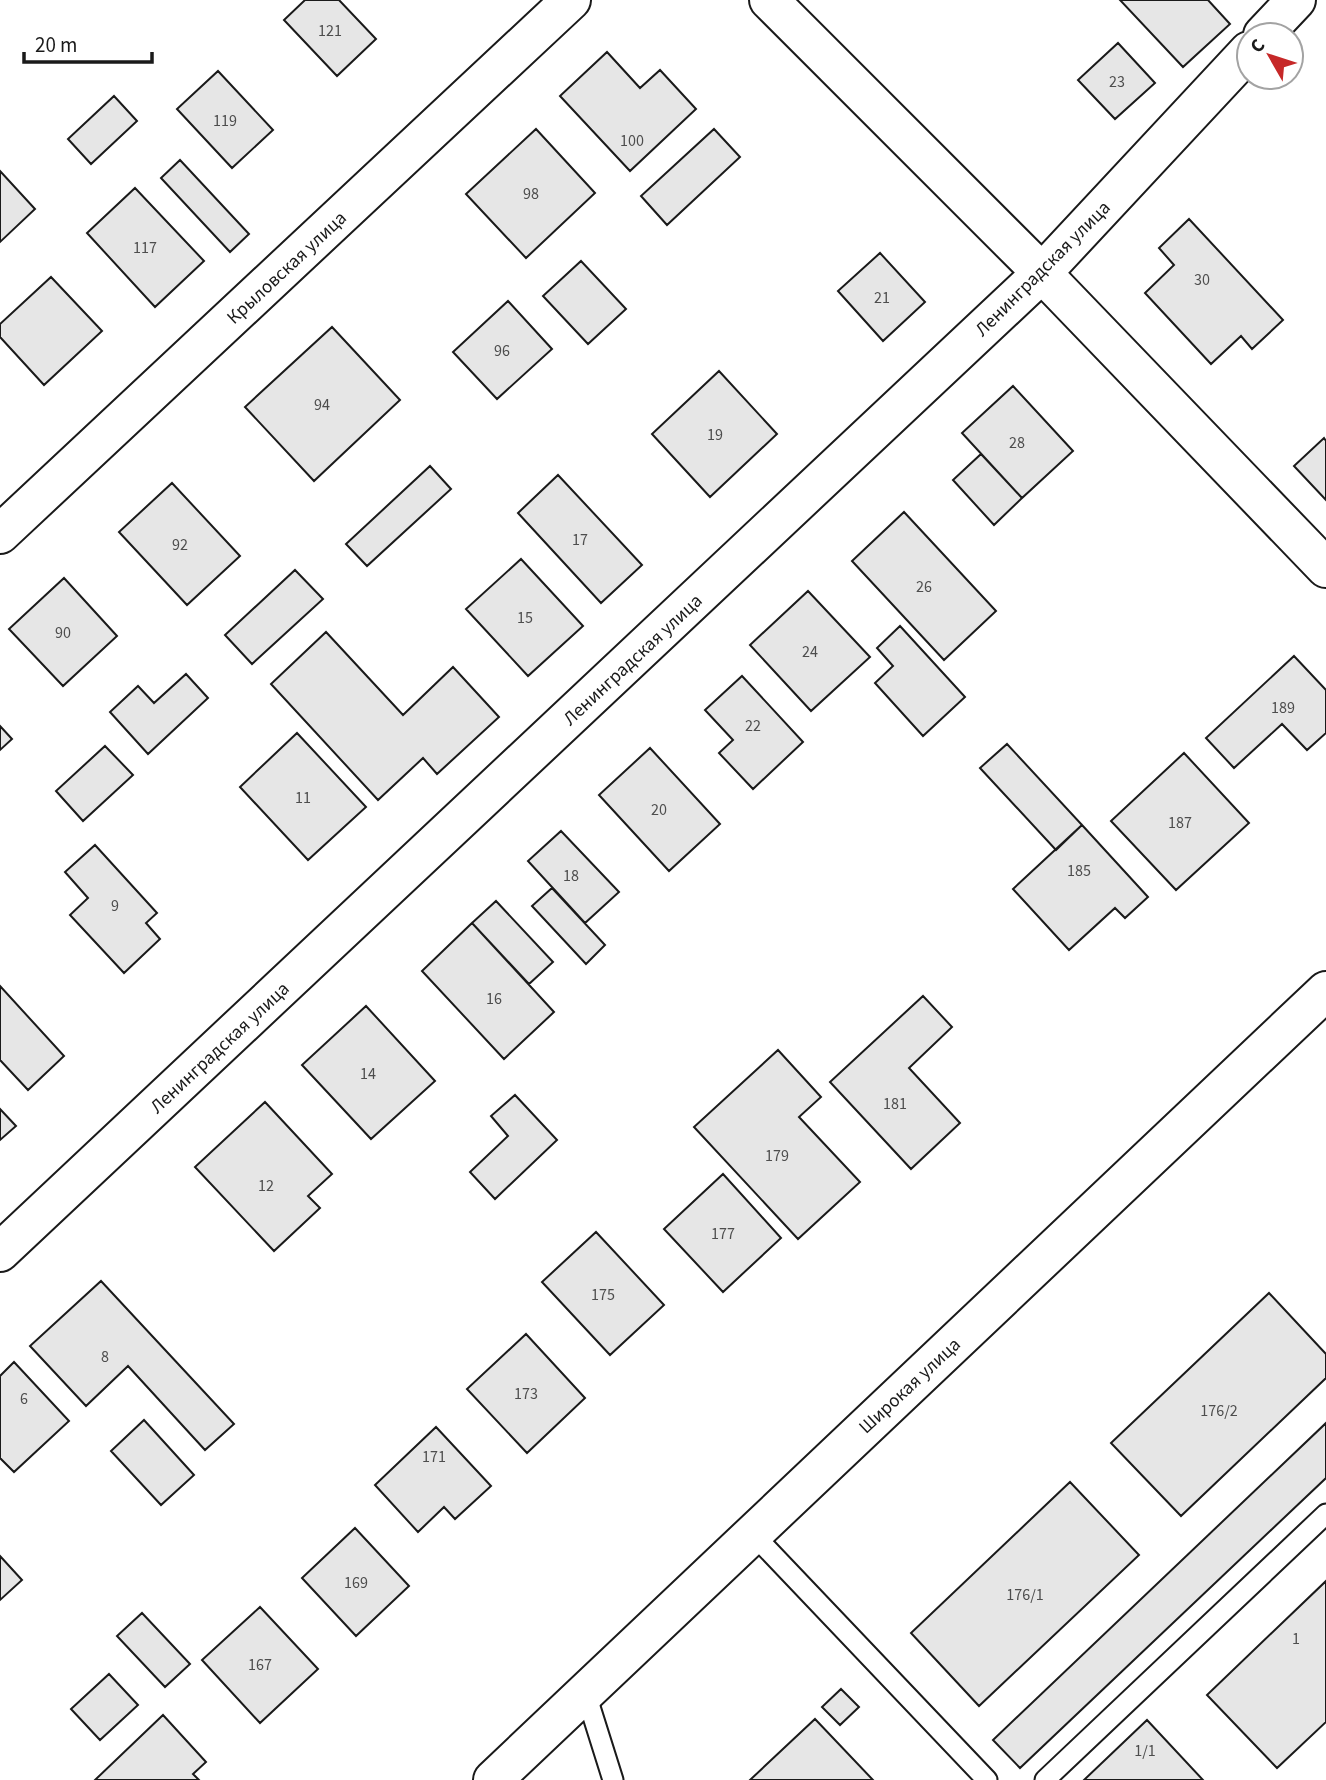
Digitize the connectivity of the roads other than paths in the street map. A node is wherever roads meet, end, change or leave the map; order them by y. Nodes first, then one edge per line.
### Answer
1 (571, 0) edge
2 (769, 0) edge
3 (1296, 0) edge
4 (1277, 21) edge
5 (1235, 66) edge
6 (1042, 273) junction
7 (0, 534) edge
8 (1326, 568) edge
9 (1326, 991) edge
10 (0, 1252) edge
11 (1326, 1514) edge
12 (752, 1533) junction
13 (585, 1691) junction
14 (492, 1780) edge
15 (613, 1780) edge
16 (987, 1780) edge
17 (1045, 1780) edge

1 - 7 street, Крыловская улица
2 - 6 street
3 - 4 street
5 - 6 street, Ленинградская улица
6 - 8 street
6 - 10 street, Ленинградская улица
9 - 12 street, Широкая улица
11 - 17 lane
12 - 13 street, Широкая улица
12 - 16 lane
13 - 14 street, Широкая улица
13 - 15 lane

